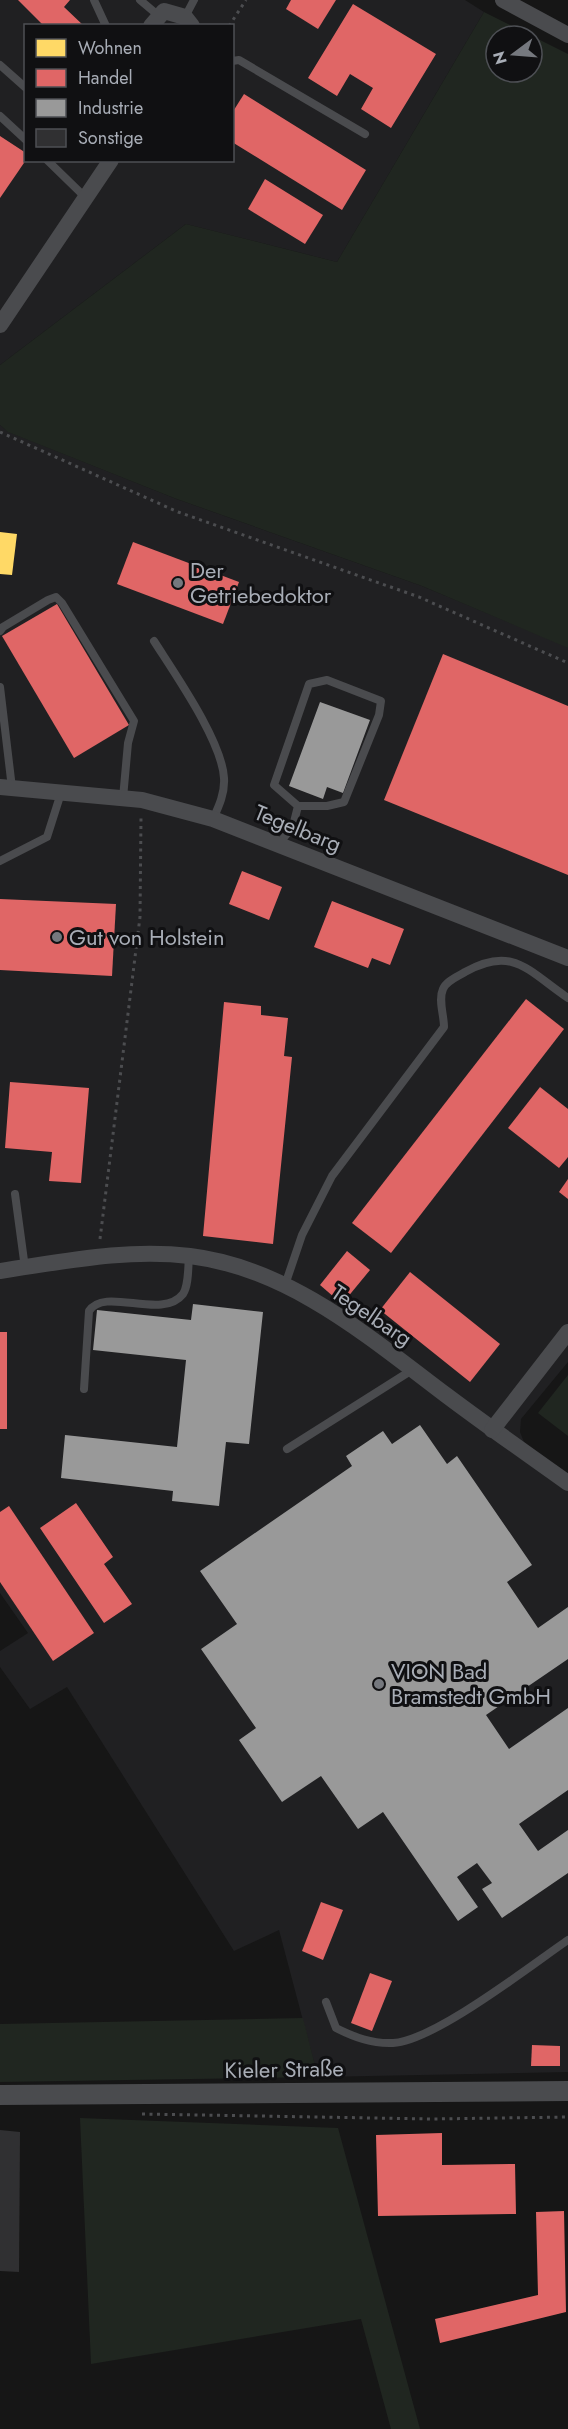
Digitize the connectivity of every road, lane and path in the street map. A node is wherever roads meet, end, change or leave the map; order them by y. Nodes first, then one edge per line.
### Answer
1 (94, 0) edge
2 (140, 0) edge
3 (194, 0) edge
4 (246, 0) edge
5 (503, 0) edge
6 (155, 21) edge
7 (188, 21) edge
8 (105, 24) edge
9 (230, 24) edge
10 (568, 35) edge
11 (234, 61) edge
12 (0, 65) edge
13 (24, 86) edge
14 (0, 116) edge
15 (365, 134) dead end
16 (24, 138) edge
17 (49, 162) edge
18 (108, 162) edge
19 (86, 198) junction
20 (0, 325) edge
21 (0, 432) edge
22 (0, 631) edge
23 (154, 641) dead end
24 (568, 663) edge
25 (0, 687) edge
26 (6, 788) edge
27 (61, 793) junction
28 (123, 798) junction
29 (142, 800) junction
30 (298, 806) junction
31 (213, 819) junction
32 (278, 845) junction
33 (0, 861) edge
34 (568, 958) edge
35 (568, 998) edge
36 (15, 1194) dead end
37 (189, 1256) junction
38 (90, 1257) junction
39 (25, 1268) junction
40 (0, 1271) edge
41 (285, 1285) junction
42 (568, 1332) edge
43 (412, 1370) junction
44 (84, 1389) dead end
45 (492, 1430) junction
46 (287, 1449) dead end
47 (568, 1483) edge
48 (568, 1940) edge
49 (326, 2002) dead end
50 (568, 2091) edge
51 (0, 2095) edge
52 (140, 2113) dead end
53 (568, 2117) edge

1 - 8 lane
2 - 6 lane
3 - 7 lane
4 - 9 path
5 - 10 street
6 - 7 street
11 - 15 lane
12 - 13 lane
14 - 16 lane
17 - 19 lane
18 - 19 street
19 - 20 street
21 - 24 path
22 - 28 lane
23 - 31 lane
25 - 26 lane
26 - 27 street, Tegelbarg
27 - 28 street, Tegelbarg
27 - 33 lane
28 - 29 street, Tegelbarg
29 - 31 street, Tegelbarg
29 - 38 path
30 - 30 lane
30 - 32 lane
31 - 32 street, Tegelbarg
32 - 34 street, Tegelbarg
35 - 41 lane
36 - 39 lane
37 - 38 street, Tegelbarg
37 - 41 street, Tegelbarg
37 - 44 lane
38 - 39 street, Tegelbarg
39 - 40 street, Tegelbarg
41 - 43 street, Tegelbarg
42 - 45 street
43 - 45 street, Tegelbarg
43 - 46 lane
45 - 47 street, Tegelbarg
48 - 49 lane
50 - 51 street, Kieler Straße
52 - 53 path

